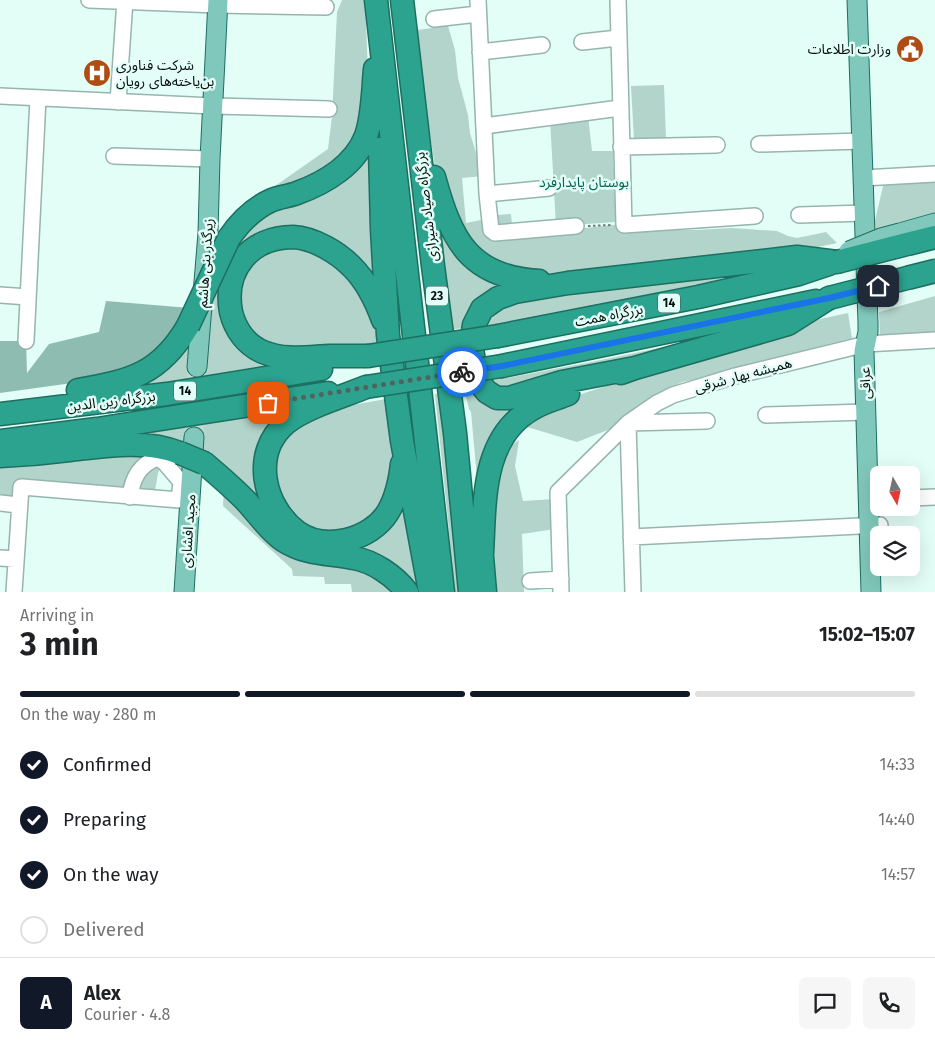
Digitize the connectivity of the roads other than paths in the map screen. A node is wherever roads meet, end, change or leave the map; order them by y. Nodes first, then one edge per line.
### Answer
1 (89, 0) edge
2 (376, 0) edge
3 (402, 0) edge
4 (618, 0) edge
5 (857, 0) edge
6 (125, 1) edge
7 (218, 3) edge
8 (326, 7) dead end
9 (478, 7) edge
10 (434, 18) dead end
11 (380, 28) junction
12 (618, 38) junction
13 (582, 42) dead end
14 (542, 45) dead end
15 (480, 52) junction
16 (0, 96) edge
17 (38, 98) junction
18 (118, 102) junction
19 (213, 106) junction
20 (620, 108) junction
21 (329, 109) dead end
22 (415, 111) junction
23 (484, 126) junction
24 (862, 141) junction
25 (717, 144) dead end
26 (759, 144) dead end
27 (622, 146) junction
28 (114, 156) dead end
29 (210, 159) junction
30 (935, 174) edge
31 (863, 178) junction
32 (549, 188) dead end
33 (487, 194) junction
34 (864, 213) junction
35 (755, 216) dead end
36 (800, 216) dead end
37 (935, 222) edge
38 (576, 226) road end
39 (935, 237) edge
40 (905, 238) junction
41 (837, 262) junction
42 (935, 271) edge
43 (568, 283) junction
44 (0, 295) edge
45 (28, 297) junction
46 (829, 298) junction
47 (388, 335) junction
48 (868, 336) junction
49 (935, 340) edge
50 (26, 341) dead end
51 (368, 356) junction
52 (197, 367) tunnel mouth
53 (635, 368) junction
54 (366, 387) junction
55 (450, 390) junction
56 (0, 401) edge
57 (866, 412) junction
58 (0, 414) edge
59 (766, 415) dead end
60 (707, 421) dead end
61 (628, 423) junction
62 (0, 441) edge
63 (402, 441) junction
64 (193, 455) junction
65 (0, 456) edge
66 (878, 466) edge
67 (130, 497) junction
68 (935, 497) edge
69 (920, 498) edge
70 (0, 504) edge
71 (18, 505) junction
72 (877, 523) edge
73 (631, 536) junction
74 (482, 553) junction
75 (0, 558) edge
76 (16, 559) junction
77 (881, 576) edge
78 (530, 581) dead end
79 (561, 586) edge
80 (14, 592) edge
81 (184, 592) edge
82 (407, 592) edge
83 (430, 592) edge
84 (443, 592) edge
85 (470, 592) edge
86 (486, 592) edge
87 (633, 592) edge
88 (871, 592) edge
89 (882, 592) edge

1 - 6 street
2 - 11 highway, بزرگراه صیاد شیرازی / 23
3 - 22 highway, بزرگراه صیاد شیرازی / 23
4 - 12 street
5 - 24 main road, عراقی
6 - 7 street
6 - 18 street
7 - 8 street
7 - 19 main road
9 - 10 street
9 - 15 street
11 - 47 highway
11 - 56 highway, bridge
11 - 84 highway, بزرگراه صیاد شیرازی / 23
12 - 13 street
12 - 20 street
14 - 15 street
15 - 23 street
16 - 17 street
17 - 18 street
17 - 45 street
18 - 19 street
19 - 21 street
19 - 29 main road
20 - 23 street
20 - 27 street
22 - 43 highway
22 - 55 highway, بزرگراه صیاد شیرازی / 23
23 - 33 street
24 - 26 street
24 - 31 main road, عراقی
25 - 27 street
27 - 35 street
28 - 29 street
29 - 52 main road, زیرگذر بنی هاشم
30 - 31 street
31 - 34 main road, عراقی
32 - 33 street
33 - 38 street
34 - 36 street
34 - 48 main road, عراقی
37 - 40 main road
39 - 40 highway, بزرگراه همت / 14
40 - 41 highway, بزرگراه همت / 14, bridge
41 - 43 highway
41 - 51 highway, بزرگراه همت / 14, bridge
42 - 46 highway, بزرگراه همت / 14, bridge
43 - 53 highway
44 - 45 street
45 - 50 street
46 - 53 highway
46 - 54 highway, بزرگراه همت / 14, bridge
47 - 51 highway
47 - 63 highway
48 - 49 street, همیشه بهار شرقی
48 - 57 main road, عراقی
48 - 61 street, همیشه بهار شرقی
48 - 66 main road, عراقی
51 - 58 highway, بزرگراه زین الدین / 14
53 - 74 highway
54 - 62 highway, بزرگراه زین الدین / 14
54 - 63 highway
55 - 74 highway
55 - 85 highway, بزرگراه صیاد شیرازی / 23
57 - 59 street
57 - 72 main road, عراقی
60 - 61 street
61 - 73 street
61 - 79 street, همیشه بهار شرقی
63 - 83 highway
64 - 65 highway
64 - 81 main road, مجید افشاری
64 - 82 highway
67 - 67 street
67 - 71 street
68 - 69 street
70 - 71 street
71 - 76 street
72 - 73 street
72 - 88 main road, عراقی
73 - 87 street
74 - 86 highway
75 - 76 street
76 - 80 street
77 - 89 main road
78 - 79 street

